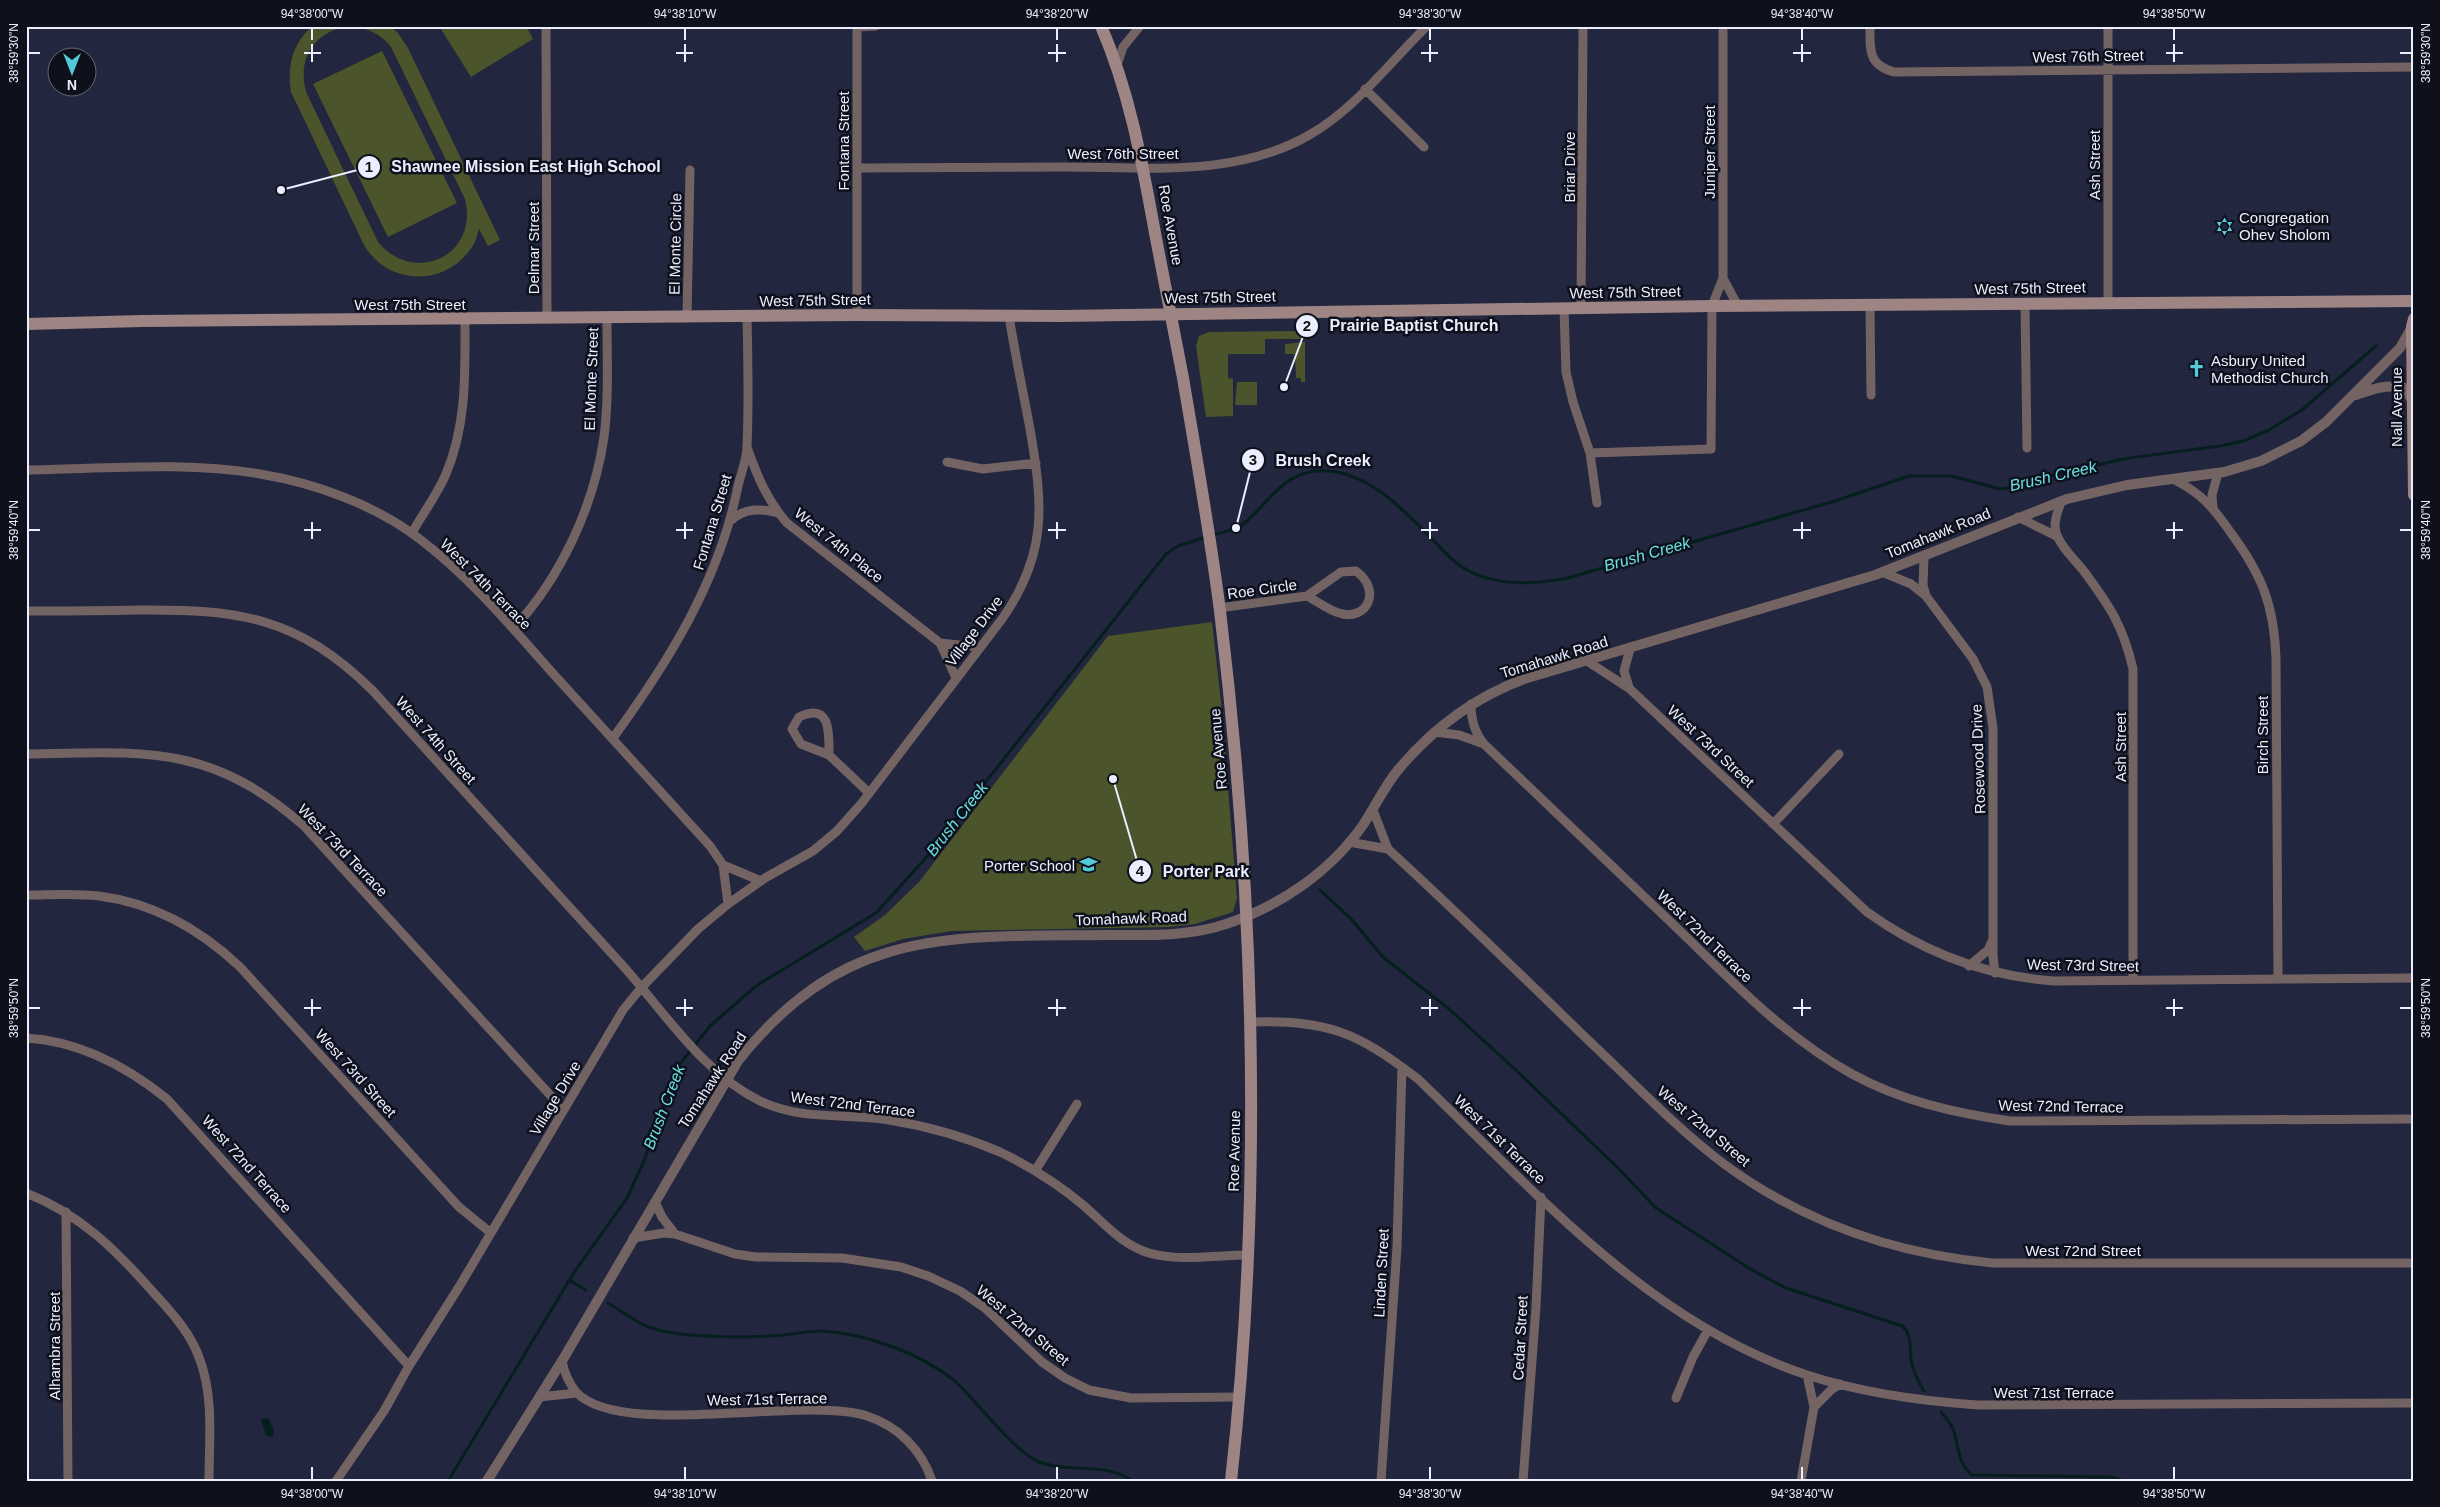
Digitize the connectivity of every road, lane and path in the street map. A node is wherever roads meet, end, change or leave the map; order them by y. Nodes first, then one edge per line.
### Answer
1 (546, 26) edge
2 (876, 26) edge
3 (1101, 26) edge
4 (1140, 26) edge
5 (1428, 26) edge
6 (1583, 26) edge
7 (1723, 26) edge
8 (1870, 26) edge
9 (2108, 26) edge
10 (857, 27) edge
11 (1117, 65) junction
12 (2414, 67) edge
13 (2108, 70) junction
14 (1366, 89) junction
15 (1424, 147) dead end
16 (858, 168) junction
17 (1143, 168) junction
18 (690, 170) dead end
19 (1723, 278) junction
20 (2414, 302) edge
21 (2108, 304) junction
22 (2025, 305) junction
23 (1712, 306) junction
24 (1738, 306) junction
25 (1870, 306) junction
26 (1564, 309) junction
27 (1582, 309) junction
28 (1172, 314) junction
29 (857, 315) junction
30 (1009, 316) junction
31 (747, 317) junction
32 (687, 318) junction
33 (547, 319) junction
34 (607, 319) junction
35 (465, 320) junction
36 (2413, 323) edge
37 (26, 324) edge
38 (1872, 395) dead end
39 (2352, 396) junction
40 (2412, 400) junction
41 (747, 446) junction
42 (2027, 448) dead end
43 (1590, 453) junction
44 (947, 462) dead end
45 (1036, 462) junction
46 (26, 470) edge
47 (2218, 473) junction
48 (2173, 479) junction
49 (2414, 495) edge
50 (1597, 502) dead end
51 (2061, 502) junction
52 (2214, 508) junction
53 (778, 513) junction
54 (2018, 517) junction
55 (730, 521) junction
56 (412, 533) junction
57 (2058, 537) junction
58 (1924, 557) junction
59 (1882, 572) junction
60 (1308, 596) junction
61 (1926, 596) junction
62 (1220, 608) junction
63 (26, 611) edge
64 (514, 628) junction
65 (940, 643) junction
66 (979, 647) junction
67 (1630, 649) junction
68 (1587, 662) junction
69 (956, 678) junction
70 (1630, 689) junction
71 (1471, 704) junction
72 (1434, 732) junction
73 (613, 738) junction
74 (1484, 744) junction
75 (26, 754) edge
76 (1839, 754) dead end
77 (828, 755) junction
78 (868, 792) junction
79 (1373, 810) junction
80 (1772, 824) junction
81 (1349, 842) junction
82 (1388, 849) junction
83 (723, 865) junction
84 (761, 881) junction
85 (26, 895) edge
86 (728, 904) junction
87 (1247, 916) junction
88 (1993, 940) junction
89 (1968, 966) junction
90 (1995, 973) junction
91 (2278, 978) junction
92 (2414, 978) edge
93 (2133, 979) junction
94 (641, 988) junction
95 (1251, 1022) junction
96 (26, 1038) edge
97 (1402, 1067) junction
98 (727, 1080) junction
99 (1077, 1104) dead end
100 (561, 1112) junction
101 (2414, 1119) edge
102 (1035, 1171) junction
103 (26, 1193) edge
104 (1541, 1197) junction
105 (655, 1202) junction
106 (66, 1212) junction
107 (491, 1232) junction
108 (675, 1234) junction
109 (633, 1238) junction
110 (1248, 1255) junction
111 (2414, 1263) edge
112 (1708, 1330) junction
113 (562, 1361) junction
114 (410, 1366) junction
115 (1807, 1375) junction
116 (1840, 1384) junction
117 (577, 1393) junction
118 (540, 1397) junction
119 (1240, 1398) junction
120 (1676, 1398) dead end
121 (2414, 1403) edge
122 (1814, 1408) junction
123 (68, 1481) edge
124 (209, 1481) edge
125 (336, 1481) edge
126 (487, 1481) edge
127 (932, 1481) edge
128 (1232, 1481) edge
129 (1381, 1481) edge
130 (1523, 1481) edge
131 (1801, 1481) edge

1 - 33 street, Delmar Street
2 - 10 street
3 - 11 main road, Roe Avenue
4 - 11 street
5 - 14 street, West 76th Street
6 - 27 street, Briar Drive
7 - 19 street, Juniper Street
8 - 13 street, West 76th Street
9 - 13 street, Ash Street
10 - 16 street, Fontana Street
11 - 17 main road, Roe Avenue
12 - 13 street, West 76th Street
13 - 21 street, Ash Street
14 - 15 street
14 - 17 street, West 76th Street
16 - 17 street, West 76th Street
16 - 29 street, Fontana Street
17 - 28 main road, Roe Avenue
18 - 32 street, El Monte Circle
19 - 23 street, Juniper Street
19 - 24 street, Juniper Street
20 - 21 main road, West 75th Street
21 - 22 main road, West 75th Street
22 - 25 main road, West 75th Street
22 - 42 street
23 - 24 main road, West 75th Street
23 - 27 main road, West 75th Street
23 - 43 street, Juniper Street
24 - 25 main road, West 75th Street
25 - 38 street
26 - 27 main road, West 75th Street
26 - 28 main road, West 75th Street
26 - 43 street
28 - 30 main road, West 75th Street
28 - 62 main road, Roe Avenue
29 - 30 main road, West 75th Street
29 - 31 main road, West 75th Street
30 - 45 street, Village Drive
31 - 32 main road, West 75th Street
31 - 41 street, Fontana Street
32 - 34 main road, West 75th Street
33 - 34 main road, West 75th Street
33 - 35 main road, West 75th Street
34 - 64 street, El Monte Street
35 - 37 main road, West 75th Street
35 - 56 street
36 - 39 street, Tomahawk Road
36 - 40 main road, Nall Avenue
39 - 40 street, Tomahawk Road
39 - 47 street, Tomahawk Road
40 - 49 main road, Nall Avenue
41 - 53 street, West 74th Place
41 - 55 street, Fontana Street
43 - 50 street
44 - 45 street
45 - 66 street, Village Drive
46 - 56 street, West 74th Terrace
47 - 48 street, Tomahawk Road
47 - 52 street
48 - 51 street, Tomahawk Road
48 - 52 street, Birch Street
51 - 54 street, Tomahawk Road
51 - 57 street
52 - 91 street, Birch Street
53 - 55 street
53 - 65 street, West 74th Place
54 - 57 street, Ash Street
54 - 58 street, Tomahawk Road
55 - 73 street, Fontana Street
56 - 64 street, West 74th Terrace
57 - 93 street, Ash Street
58 - 59 street, Tomahawk Road
58 - 61 street
59 - 61 street, Rosewood Drive
59 - 67 street, Tomahawk Road
60 - 60 street, Roe Circle
60 - 62 street, Roe Circle
61 - 88 street, Rosewood Drive
62 - 87 main road, Roe Avenue
63 - 94 street, West 74th Street
64 - 73 street, West 74th Terrace
65 - 66 street
65 - 69 street, West 74th Place
66 - 69 street, Village Drive
67 - 68 street, Tomahawk Road
67 - 70 street
68 - 70 street, West 73rd Street
68 - 71 street, Tomahawk Road
69 - 78 street, Village Drive
70 - 80 street, West 73rd Street
71 - 72 street, Tomahawk Road
71 - 74 street, West 72nd Terrace
72 - 74 street, West 72nd Terrace
72 - 79 street, Tomahawk Road
73 - 83 street, West 74th Terrace
74 - 101 street, West 72nd Terrace
75 - 100 street, West 73rd Terrace
76 - 80 street
77 - 77 street
77 - 78 street
78 - 84 street, Village Drive
79 - 81 street, Tomahawk Road
79 - 82 street, West 72nd Street
80 - 89 street, West 73rd Street
81 - 82 street
81 - 87 street, Tomahawk Road
82 - 111 street, West 72nd Street
83 - 84 street
83 - 86 street, West 74th Terrace
84 - 86 street, Village Drive
85 - 107 street, West 73rd Street
86 - 94 street, Village Drive
87 - 95 main road, Roe Avenue
87 - 98 street, Tomahawk Road
88 - 89 street
88 - 90 street, Rosewood Drive
89 - 90 street, West 73rd Street
90 - 93 street, West 73rd Street
91 - 92 street, West 73rd Street
91 - 93 street, West 73rd Street
94 - 98 street, West 74th Street
94 - 100 street, Village Drive
95 - 97 street, West 71st Terrace
95 - 110 main road, Roe Avenue
96 - 114 street, West 72nd Terrace
97 - 104 street, West 71st Terrace
97 - 129 street, Linden Street
98 - 102 street, West 72nd Terrace
98 - 105 street, Tomahawk Road
99 - 102 street
100 - 107 street, Village Drive
102 - 110 street, West 72nd Terrace
103 - 106 street
104 - 112 street, West 71st Terrace
104 - 130 street, Cedar Street
105 - 108 street
105 - 109 street, Tomahawk Road
106 - 123 street, Alhambra Street
106 - 124 street
107 - 114 street, Village Drive
108 - 109 street, West 72nd Street
108 - 119 street, West 72nd Street
109 - 113 street, Tomahawk Road
110 - 119 main road, Roe Avenue
112 - 115 street, West 71st Terrace
112 - 120 street
113 - 117 street
113 - 118 street, Tomahawk Road
114 - 125 street, Village Drive
115 - 116 street, West 71st Terrace
115 - 122 street
116 - 121 street, West 71st Terrace
116 - 122 street
117 - 118 street
117 - 127 street, West 71st Terrace
118 - 126 street, Tomahawk Road
119 - 128 main road, Roe Avenue
122 - 131 street

